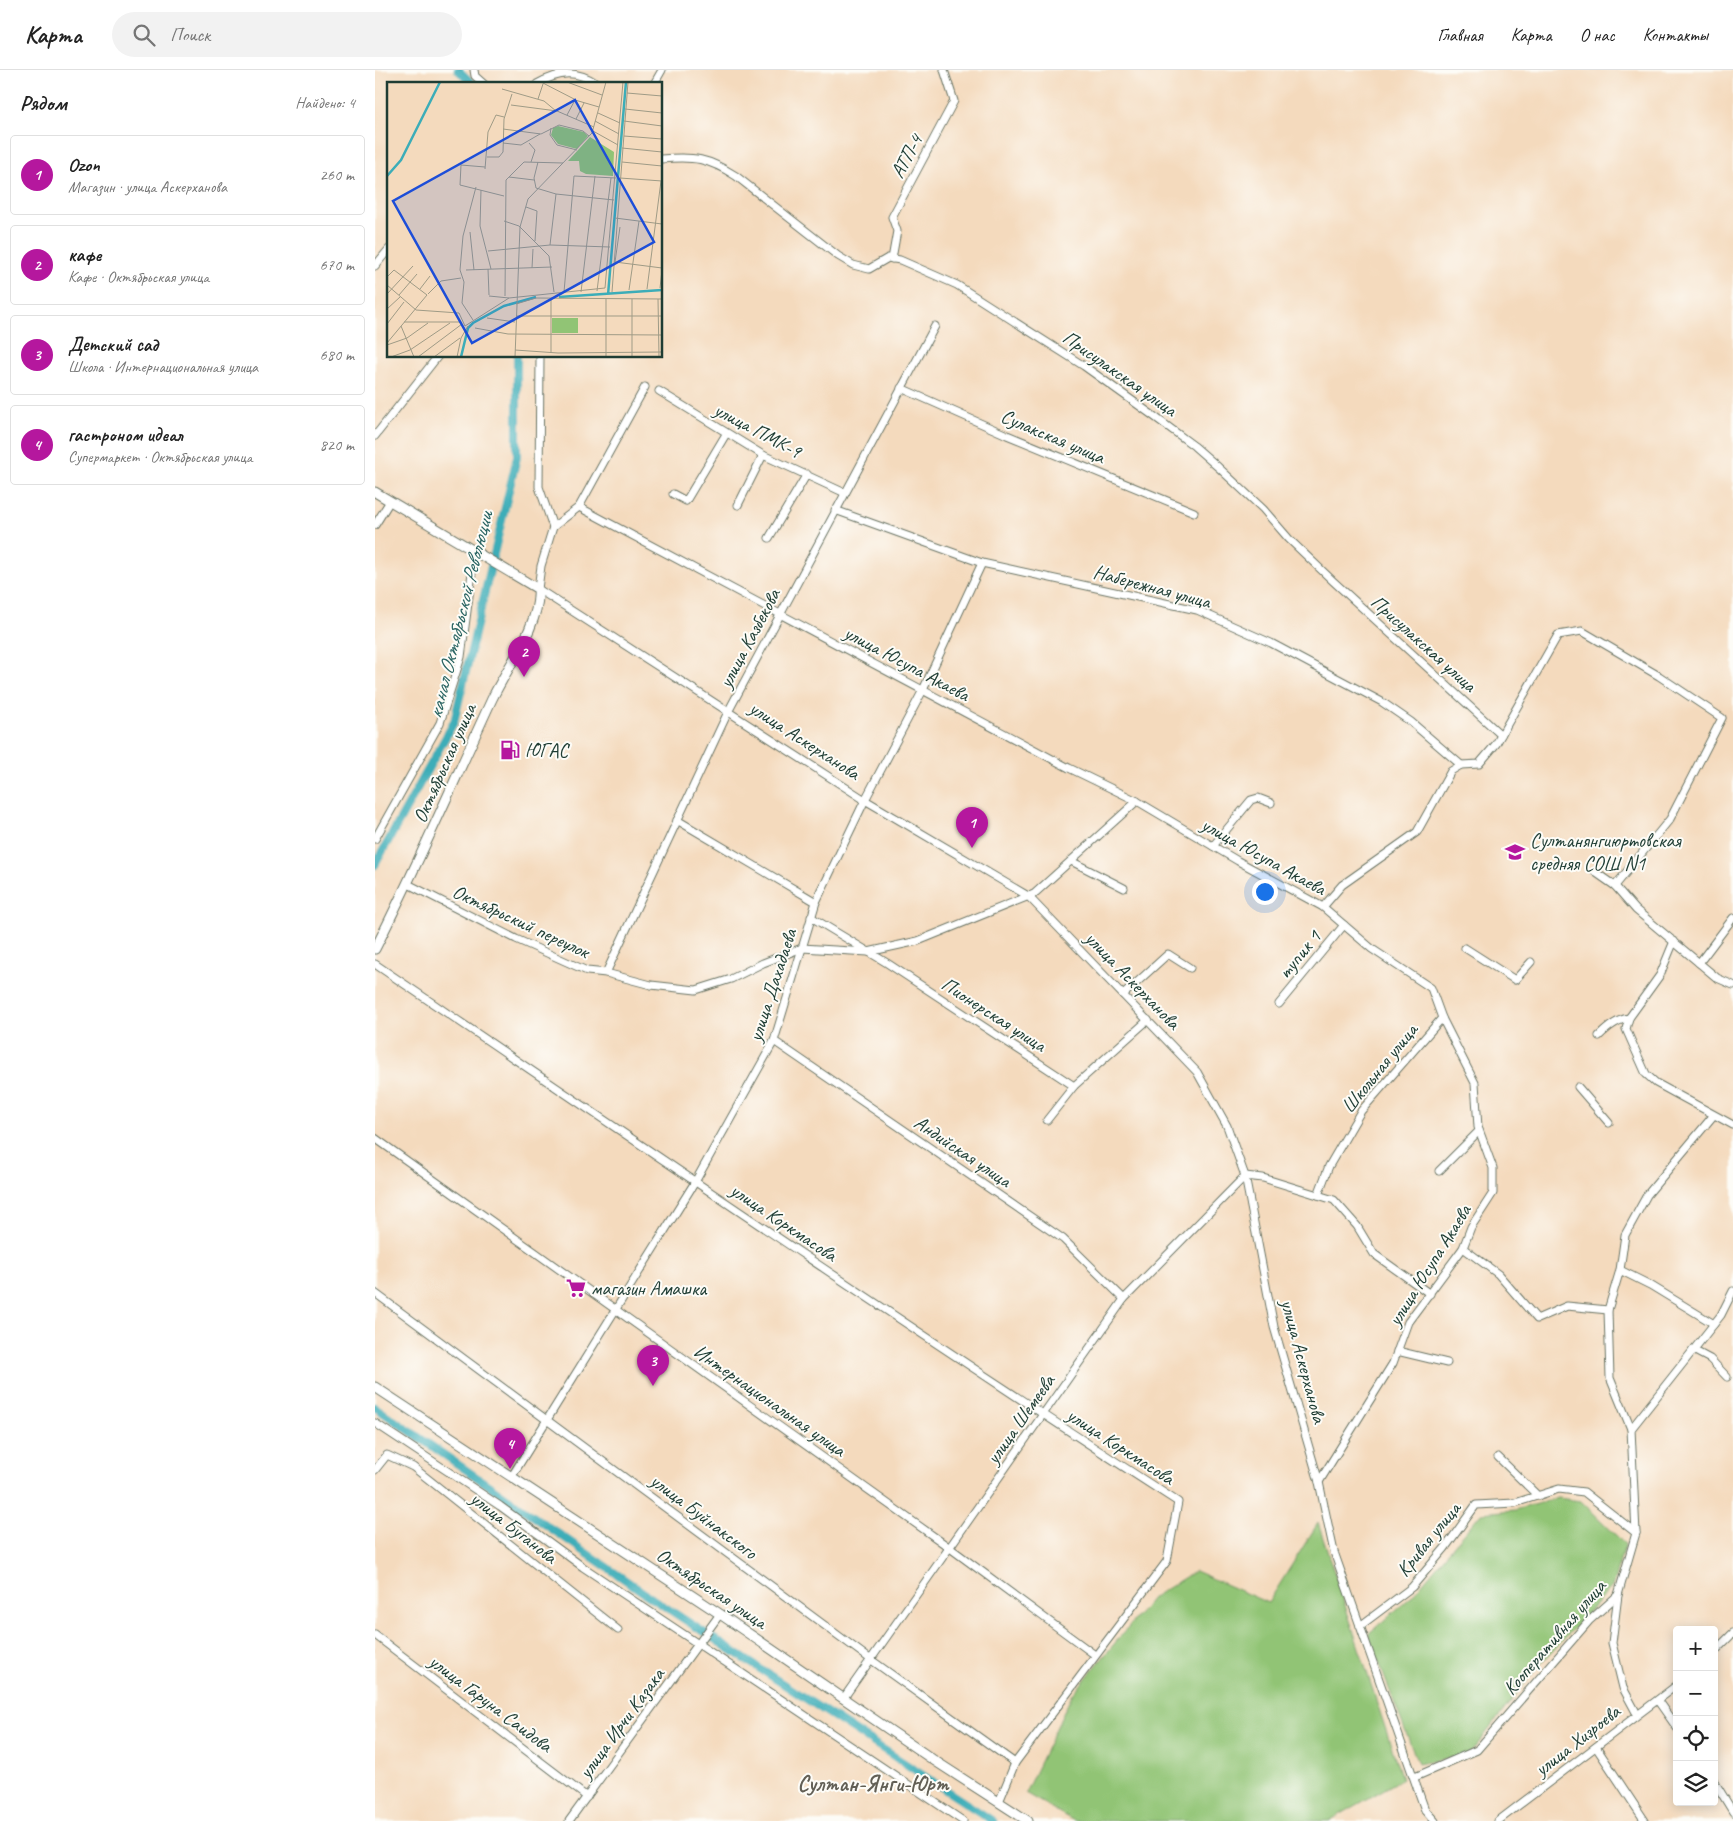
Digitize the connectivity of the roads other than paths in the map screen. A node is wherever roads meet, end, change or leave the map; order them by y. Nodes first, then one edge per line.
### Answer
1 (474, 70) edge
2 (662, 70) edge
3 (944, 70) edge
4 (570, 72) edge
5 (551, 74) edge
6 (482, 82) edge
7 (540, 82) edge
8 (595, 82) edge
9 (655, 82) edge
10 (663, 159) edge
11 (387, 251) edge
12 (892, 259) junction
13 (375, 266) edge
14 (935, 326) dead end
15 (436, 358) edge
16 (540, 358) edge
17 (645, 388) dead end
18 (901, 388) junction
19 (659, 391) dead end
20 (726, 434) junction
21 (375, 436) edge
22 (763, 454) junction
23 (807, 474) junction
24 (375, 492) edge
25 (845, 493) junction
26 (673, 494) dead end
27 (390, 501) junction
28 (738, 504) dead end
29 (579, 506) junction
30 (835, 510) junction
31 (1194, 512) dead end
32 (375, 525) edge
33 (553, 527) junction
34 (769, 538) dead end
35 (479, 553) junction
36 (982, 563) junction
37 (538, 589) junction
38 (780, 614) junction
39 (923, 690) junction
40 (728, 712) junction
41 (1501, 735) junction
42 (1461, 765) junction
43 (865, 800) junction
44 (1137, 801) junction
45 (1271, 803) dead end
46 (677, 820) junction
47 (375, 838) edge
48 (1213, 846) junction
49 (1071, 861) junction
50 (1595, 872) dead end
51 (408, 884) junction
52 (1615, 886) junction
53 (1124, 888) dead end
54 (1028, 896) junction
55 (816, 902) junction
56 (1323, 907) junction
57 (811, 917) junction
58 (1733, 918) edge
59 (1344, 925) junction
60 (1674, 942) junction
61 (802, 948) junction
62 (1465, 948) dead end
63 (375, 949) edge
64 (868, 952) junction
65 (1531, 962) dead end
66 (1699, 963) junction
67 (375, 964) edge
68 (1190, 968) dead end
69 (606, 972) junction
70 (1733, 985) edge
71 (1123, 995) junction
72 (1279, 1004) dead end
73 (1442, 1018) junction
74 (1629, 1018) junction
75 (1148, 1020) junction
76 (1599, 1036) dead end
77 (774, 1041) junction
78 (1074, 1086) junction
79 (1578, 1088) dead end
80 (1713, 1116) junction
81 (1047, 1120) dead end
82 (1609, 1123) dead end
83 (1733, 1125) edge
84 (1479, 1131) junction
85 (375, 1138) edge
86 (1439, 1171) dead end
87 (1245, 1176) junction
88 (695, 1182) junction
89 (1318, 1195) junction
90 (1463, 1248) junction
91 (1620, 1270) junction
92 (1733, 1291) edge
93 (375, 1293) edge
94 (1430, 1294) junction
95 (1123, 1299) junction
96 (1729, 1307) edge
97 (616, 1310) junction
98 (1607, 1310) junction
99 (1714, 1324) junction
100 (1693, 1350) junction
101 (1397, 1351) junction
102 (1447, 1363) dead end
103 (1727, 1377) dead end
104 (375, 1387) edge
105 (1043, 1415) junction
106 (547, 1420) junction
107 (375, 1423) edge
108 (1631, 1429) junction
109 (1498, 1457) dead end
110 (375, 1470) edge
111 (513, 1476) junction
112 (1319, 1482) junction
113 (1538, 1496) junction
114 (1636, 1533) junction
115 (950, 1548) junction
116 (1618, 1595) junction
117 (720, 1614) junction
118 (1360, 1626) junction
119 (618, 1630) dead end
120 (375, 1635) edge
121 (1732, 1638) edge
122 (699, 1644) junction
123 (1718, 1649) edge
124 (1095, 1655) junction
125 (869, 1659) junction
126 (1673, 1688) edge
127 (843, 1699) junction
128 (1658, 1701) junction
129 (1637, 1714) junction
130 (1673, 1722) edge
131 (1595, 1747) junction
132 (1015, 1762) junction
133 (1415, 1777) junction
134 (1718, 1788) edge
135 (587, 1797) junction
136 (999, 1802) junction
137 (1733, 1812) edge
138 (569, 1821) edge
139 (963, 1821) edge
140 (1028, 1821) edge
141 (1435, 1821) edge
142 (1498, 1821) edge
143 (1645, 1821) edge

1 - 6 street
2 - 9 street
3 - 12 street, АТП-4
4 - 5 street
4 - 8 street
5 - 7 street
10 - 12 street
11 - 13 street
12 - 41 street, Присулакская улица
14 - 18 street, улица Казбекова
15 - 21 street
16 - 33 street
17 - 29 street
18 - 25 street, улица Казбекова
18 - 31 street, Сулакская улица
19 - 20 street, улица ПМК-9
20 - 22 street, улица ПМК-9
20 - 26 street
22 - 23 street, улица ПМК-9
22 - 28 street
23 - 25 street, улица ПМК-9
23 - 34 street
24 - 27 street, улица Аскерханова
25 - 30 street, улица Казбекова
27 - 32 street
27 - 35 street, улица Аскерханова
29 - 33 street
29 - 38 street, улица Юсупа Акаева
30 - 36 street, Набережная улица
30 - 38 street, улица Казбекова
33 - 37 street
35 - 37 street, улица Аскерханова
35 - 47 street
36 - 39 street, улица Дахадаева
36 - 42 street, Набережная улица
37 - 40 street, улица Аскерханова
37 - 51 street, Октябрьская улица
38 - 39 street, улица Юсупа Акаева
38 - 40 street, улица Казбекова
39 - 43 street, улица Дахадаева
39 - 44 street, улица Юсупа Акаева
40 - 43 street, улица Аскерханова
40 - 46 street, улица Казбекова
41 - 42 street
41 - 52 street
42 - 56 street
43 - 54 street, улица Аскерханова
43 - 55 street, улица Дахадаева
44 - 48 street, улица Юсупа Акаева
44 - 49 street, Октябрьский переулок
45 - 48 street
46 - 55 street
46 - 69 street, улица Казбекова
48 - 56 street, улица Юсупа Акаева
49 - 53 street
49 - 54 street, Октябрьский переулок
50 - 52 street
51 - 63 street, Октябрьская улица
51 - 69 street, Октябрьский переулок
52 - 60 street
54 - 64 street, Октябрьский переулок
54 - 71 street, улица Аскерханова
55 - 57 street, улица Дахадаева
56 - 59 street, улица Юсупа Акаева
57 - 61 street, улица Дахадаева
57 - 64 street, Пионерская улица
58 - 66 street
59 - 72 street, тупик 1
59 - 73 street, улица Юсупа Акаева
60 - 66 street
60 - 74 street
61 - 64 street, Октябрьский переулок
61 - 69 street, Октябрьский переулок
61 - 77 street, улица Дахадаева
62 - 65 street
64 - 78 street, Пионерская улица
66 - 70 street
67 - 88 street, улица Коркмасова
68 - 71 street
71 - 75 street, улица Аскерханова
73 - 84 street, улица Юсупа Акаева
73 - 89 street, Школьная улица
74 - 76 street
74 - 80 street
75 - 78 street
75 - 87 street, улица Аскерханова
77 - 88 street, улица Дахадаева
77 - 95 street, Андийская улица
78 - 81 street
79 - 82 street
80 - 83 street
80 - 91 street
84 - 86 street
84 - 90 street, улица Юсупа Акаева
85 - 97 street, Интернациональная улица
87 - 89 street
87 - 95 street, улица Шемеева
87 - 112 street, улица Аскерханова
88 - 97 street, улица Дахадаева
88 - 105 street, улица Коркмасова
89 - 94 street
90 - 94 street, улица Юсупа Акаева
90 - 98 street
91 - 98 street
91 - 99 street
92 - 96 street
93 - 106 street, улица Буйнакского
94 - 101 street, улица Юсупа Акаева
95 - 105 street, улица Шемеева
96 - 99 street
97 - 106 street, улица Дахадаева
97 - 115 street, Интернациональная улица
98 - 108 street, Кооперативная улица
99 - 100 street
100 - 103 street
100 - 108 street
101 - 102 street
101 - 112 street, улица Юсупа Акаева
104 - 111 street, Октябрьская улица
105 - 115 street, улица Шемеева
105 - 124 street, улица Коркмасова
106 - 111 street, улица Дахадаева
106 - 125 street, улица Буйнакского
107 - 122 street
108 - 114 street, Кооперативная улица
109 - 113 street
110 - 119 street, улица Буганова
111 - 117 street, Октябрьская улица
112 - 118 street, улица Аскерханова
113 - 114 street, Кривая улица
113 - 118 street, Кривая улица
114 - 116 street, Кооперативная улица
115 - 124 street, Интернациональная улица
115 - 125 street, улица Шемеева
116 - 129 street
116 - 133 street, Кооперативная улица
117 - 122 street, улица Ирчи Казака
117 - 127 street, Октябрьская улица
118 - 133 street, улица Аскерханова
120 - 135 street, улица Гаруна Саидова
121 - 123 street
122 - 135 street, улица Ирчи Казака
122 - 139 street
124 - 132 street
125 - 127 street, улица Шемеева
125 - 132 street, улица Буйнакского
126 - 128 street, улица Хизроева
127 - 136 street, Октябрьская улица
128 - 129 street, улица Хизроева
128 - 130 street
129 - 131 street, улица Хизроева
131 - 142 street, улица Хизроева
131 - 143 street
132 - 136 street
133 - 141 street, улица Аскерханова
134 - 137 street
135 - 138 street, улица Ирчи Казака
136 - 140 street, Октябрьская улица

